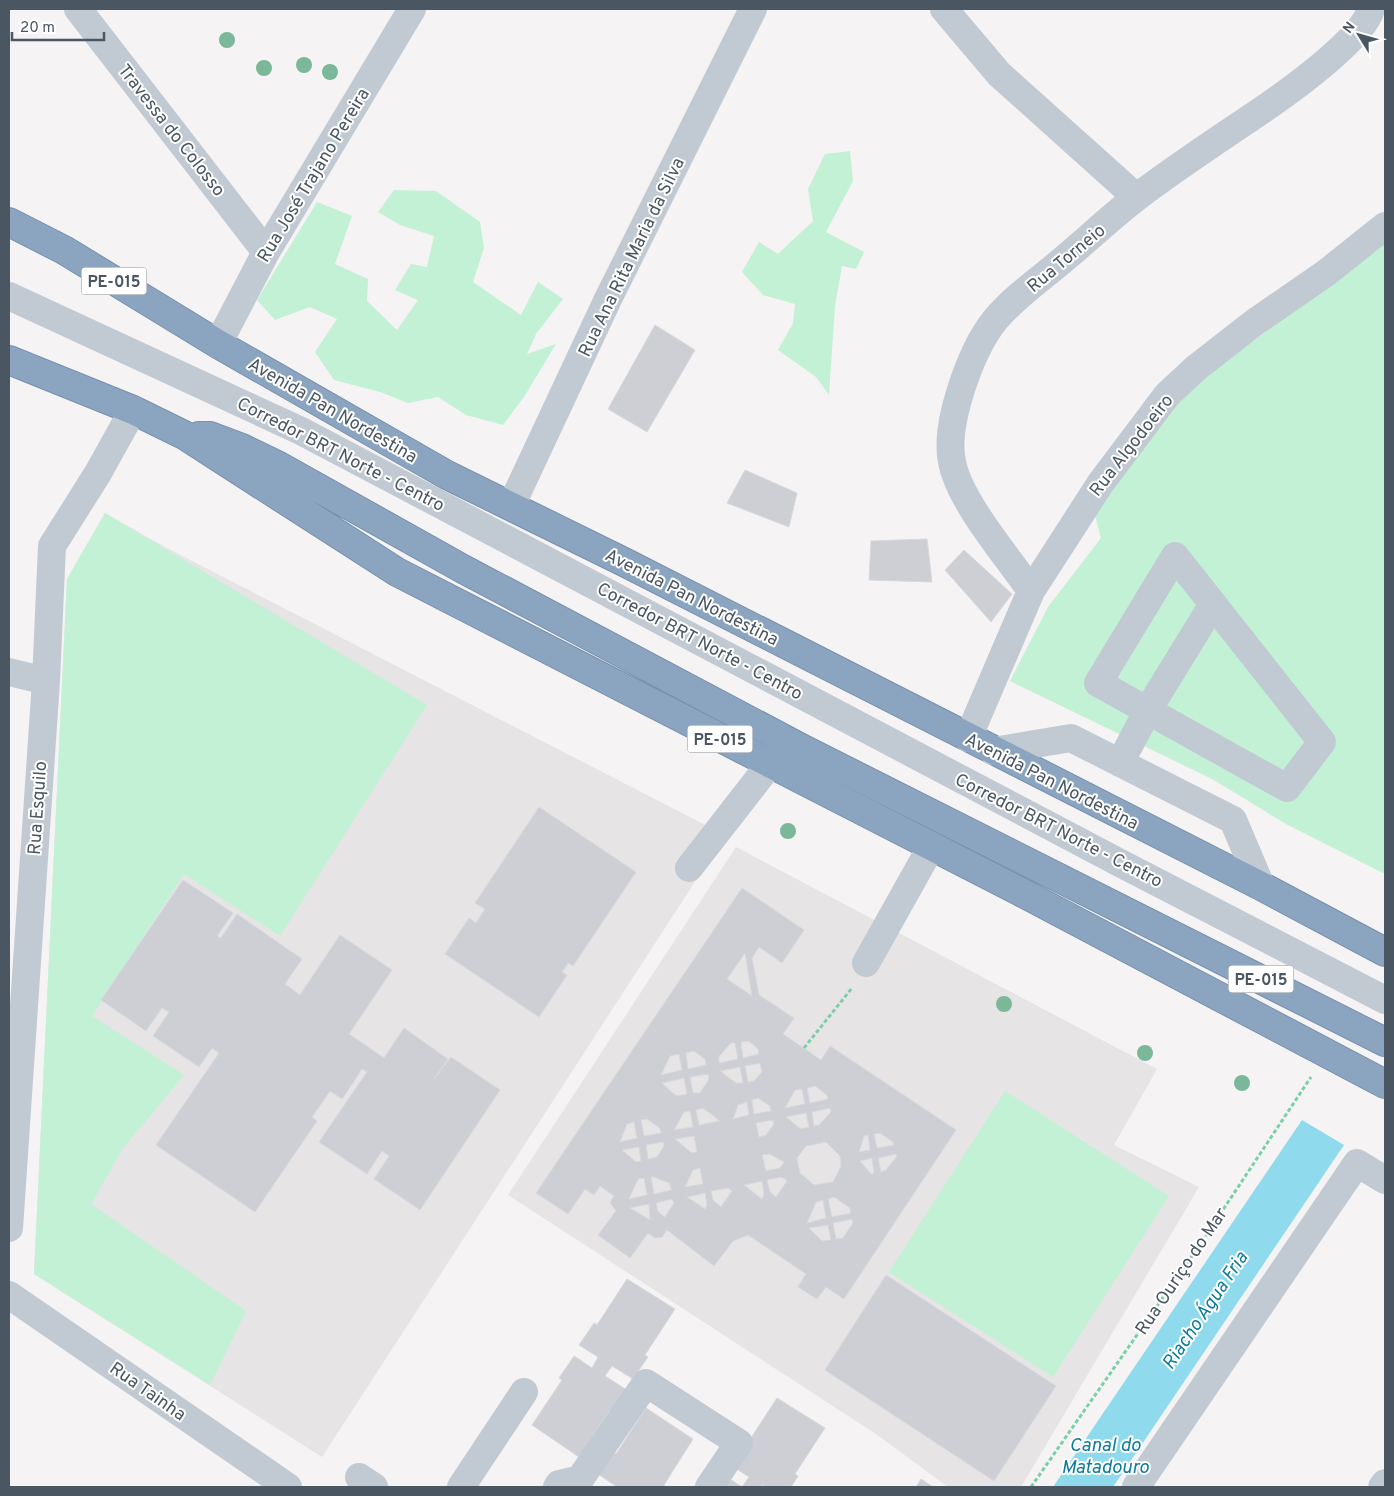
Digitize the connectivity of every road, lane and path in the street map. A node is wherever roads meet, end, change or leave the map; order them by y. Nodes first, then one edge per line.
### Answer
1 (78, 9) edge
2 (412, 9) edge
3 (753, 9) edge
4 (944, 9) edge
5 (1371, 9) edge
6 (1136, 197) junction
7 (9, 222) edge
8 (1385, 226) edge
9 (266, 252) junction
10 (9, 296) edge
11 (218, 344) junction
12 (9, 360) edge
13 (133, 410) junction
14 (184, 435) junction
15 (511, 506) junction
16 (1031, 591) junction
17 (1213, 604) junction
18 (9, 672) edge
19 (46, 681) junction
20 (1148, 710) junction
21 (968, 738) junction
22 (993, 751) junction
23 (1120, 763) junction
24 (770, 764) junction
25 (931, 847) junction
26 (689, 868) dead end
27 (1261, 886) junction
28 (1385, 952) edge
29 (866, 963) joint
30 (1385, 1000) edge
31 (1385, 1042) edge
32 (804, 1048) dead end
33 (1326, 1053) junction
34 (1385, 1084) edge
35 (1385, 1180) edge
36 (9, 1228) edge
37 (9, 1295) edge
38 (524, 1392) dead end
39 (1385, 1483) edge
40 (288, 1487) edge
41 (461, 1487) edge
42 (557, 1487) edge
43 (709, 1487) edge
44 (1031, 1487) edge
45 (1136, 1487) edge
46 (1382, 1487) edge

1 - 9 street, Travessa do Colosso
2 - 9 street, Rua José Trajano Pereira
3 - 15 street, Rua Ana Rita Maria da Silva
4 - 6 street
5 - 6 street, Rua Torneio
6 - 16 street, Rua Torneio
7 - 11 highway, Avenida Pan Nordestina / PE-015
8 - 16 street, Rua Algodoeiro
9 - 11 street, Rua José Trajano Pereira
10 - 30 street, Corredor BRT Norte - Centro
11 - 15 highway, Avenida Pan Nordestina / PE-015
12 - 13 highway, PE-015
13 - 14 highway, PE-015
13 - 19 street, Rua Esquilo
14 - 24 highway, PE-015
14 - 31 highway, PE-015
15 - 21 highway, Avenida Pan Nordestina / PE-015
16 - 21 street, Rua Algodoeiro
17 - 20 street
17 - 20 street
17 - 20 street
18 - 19 street
19 - 36 street, Rua Esquilo
20 - 23 street
21 - 22 highway, Avenida Pan Nordestina / PE-015
22 - 23 street
22 - 27 highway, Avenida Pan Nordestina / PE-015
23 - 27 street
24 - 25 highway, PE-015
24 - 26 street
25 - 29 street
25 - 33 highway, PE-015
27 - 28 highway, Avenida Pan Nordestina / PE-015
29 - 32 path
33 - 34 highway, PE-015
33 - 44 path, Rua Ouriço do Mar
35 - 45 street
37 - 40 street, Rua Tainha
38 - 41 street
39 - 46 street
42 - 43 street

